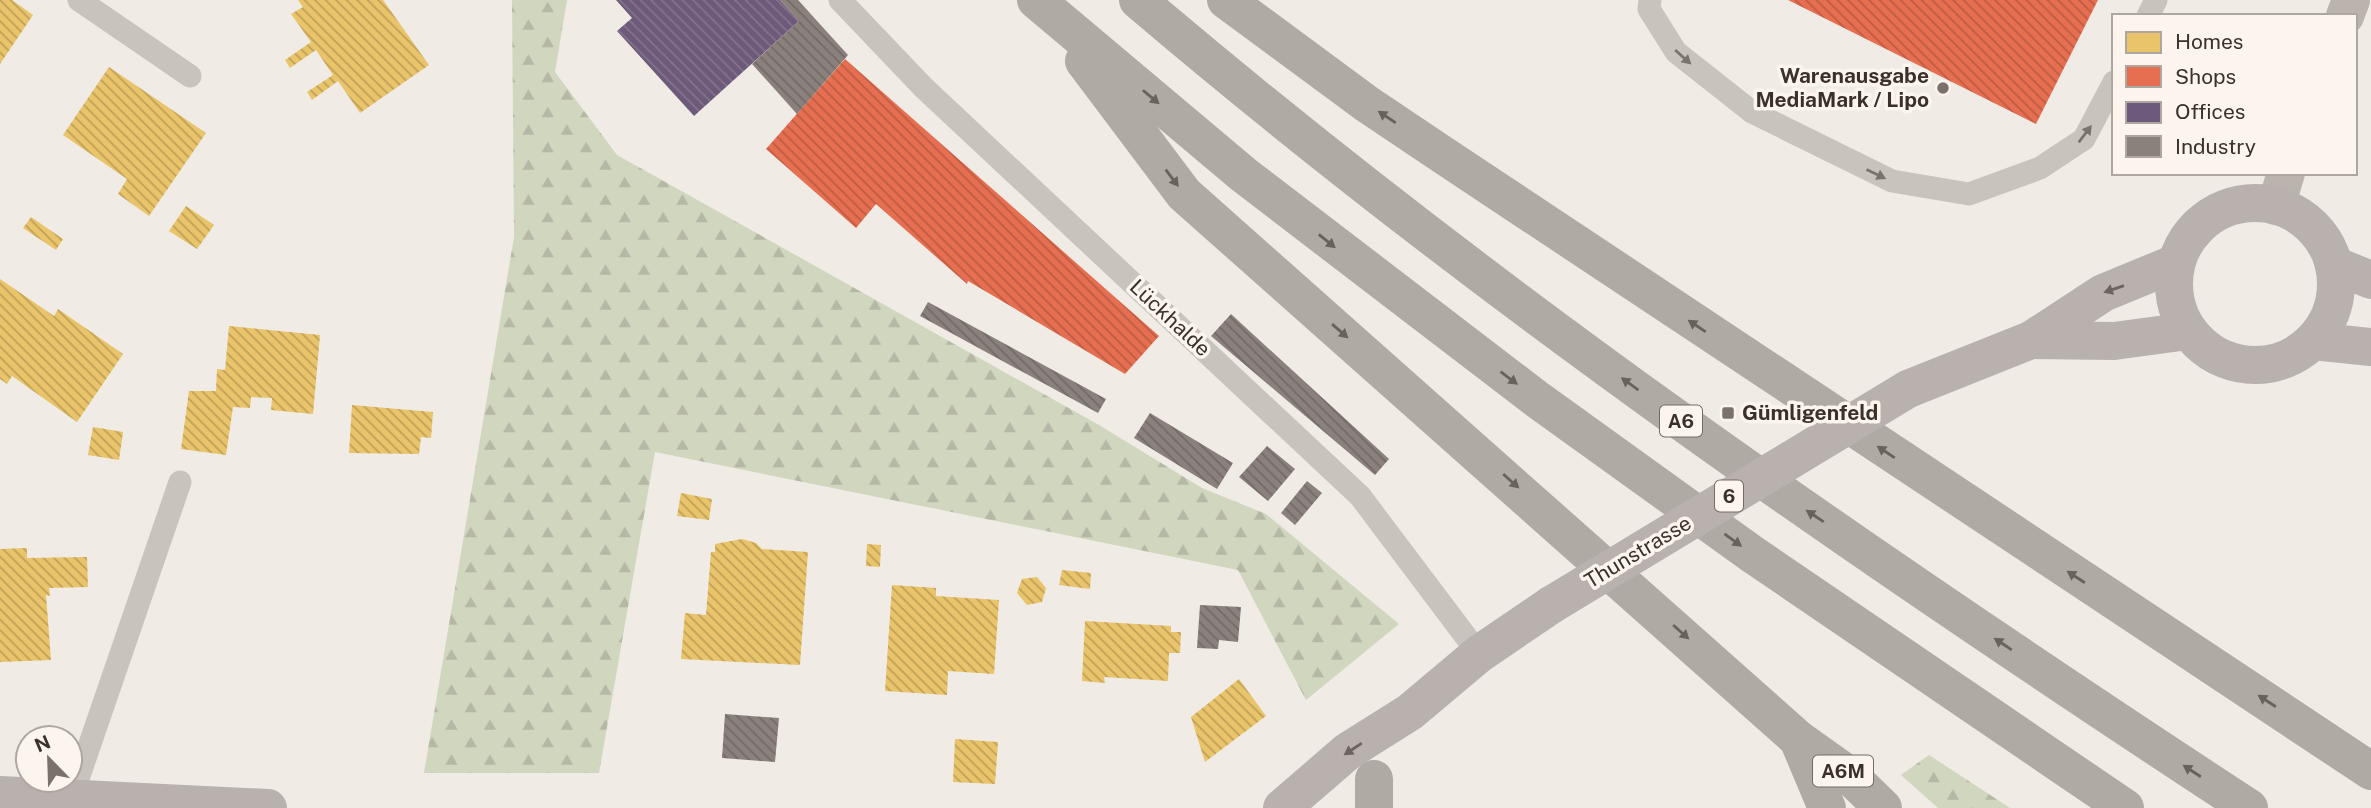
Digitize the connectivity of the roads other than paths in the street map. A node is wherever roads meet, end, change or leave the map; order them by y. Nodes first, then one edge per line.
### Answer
1 (79, 0) edge
2 (839, 0) edge
3 (1138, 0) edge
4 (1226, 0) edge
5 (1650, 0) edge
6 (1039, 3) edge
7 (190, 76) dead end
8 (2112, 86) edge
9 (2281, 190) edge
10 (2176, 263) junction
11 (2334, 265) junction
12 (2371, 279) edge
13 (2188, 331) junction
14 (2031, 340) junction
15 (2313, 341) junction
16 (2371, 347) edge
17 (180, 482) dead end
18 (1479, 654) junction
19 (1410, 712) junction
20 (2325, 738) junction
21 (1798, 739) junction
22 (2371, 745) edge
23 (2371, 771) edge
24 (0, 794) edge
25 (1368, 798) edge
26 (71, 799) junction
27 (268, 808) edge
28 (1282, 808) edge
29 (1827, 808) edge
30 (1883, 808) edge
31 (2125, 808) edge
32 (2249, 808) edge

1 - 7 lane
2 - 18 lane, Lückhalde
32 -> 3 highway, A6
20 -> 4 highway
5 -> 8 lane
6 -> 21 highway
6 -> 31 highway
9 - 10 main road
9 - 11 main road
10 - 13 main road
10 -> 14 main road, Thunstrasse / 6
11 - 12 main road
11 - 15 main road
13 - 14 main road, Thunstrasse / 6
13 - 15 main road
14 - 18 main road, Thunstrasse / 6, bridge
15 - 16 main road
17 - 26 lane
18 - 19 main road, Thunstrasse / 6
19 - 25 main road, Thunstrasse / 6
19 -> 28 main road, Thunstrasse / 6
20 - 22 highway
20 - 23 highway
21 - 29 highway
21 - 30 highway, A6M
24 - 26 main road
26 - 27 main road

